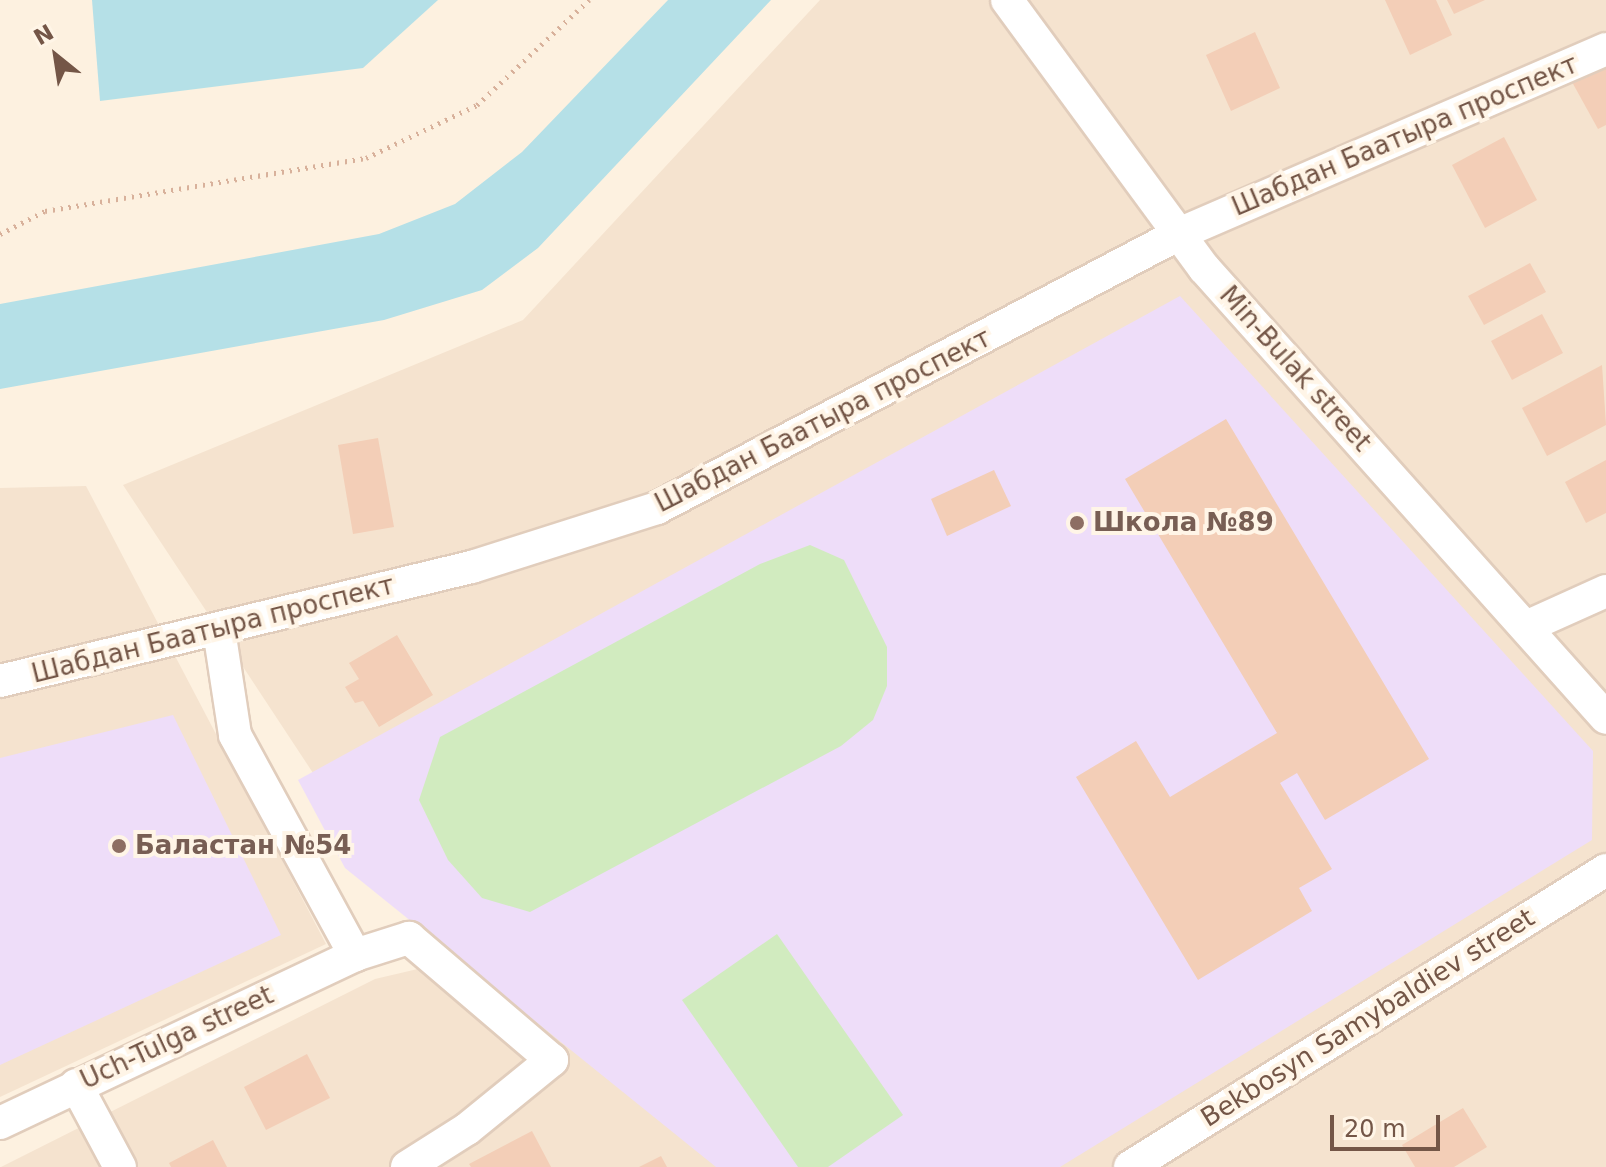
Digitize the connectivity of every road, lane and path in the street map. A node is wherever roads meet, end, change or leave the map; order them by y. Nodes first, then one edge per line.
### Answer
1 (589, 0) edge
2 (1007, 0) edge
3 (1606, 49) edge
4 (1181, 233) junction
5 (0, 234) edge
6 (1606, 591) edge
7 (1526, 627) junction
8 (219, 630) junction
9 (0, 681) edge
10 (1606, 718) edge
11 (1606, 870) edge
12 (355, 955) junction
13 (76, 1085) junction
14 (0, 1123) edge
15 (120, 1167) edge
16 (407, 1167) edge
17 (1130, 1167) edge

1 - 5 path
2 - 4 street, Min-Bulak street
3 - 4 street, Шабдан Баатыра проспект
4 - 7 street, Min-Bulak street
4 - 8 street, Шабдан Баатыра проспект
6 - 7 street
7 - 10 street, Min-Bulak street
8 - 9 street, Шабдан Баатыра проспект
8 - 12 street
11 - 17 street, Bekbosyn Samybaldiev street
12 - 13 street, Uch-Tulga street
12 - 16 street, Uch-Tulga street
13 - 14 street, Uch-Tulga street
13 - 15 street

